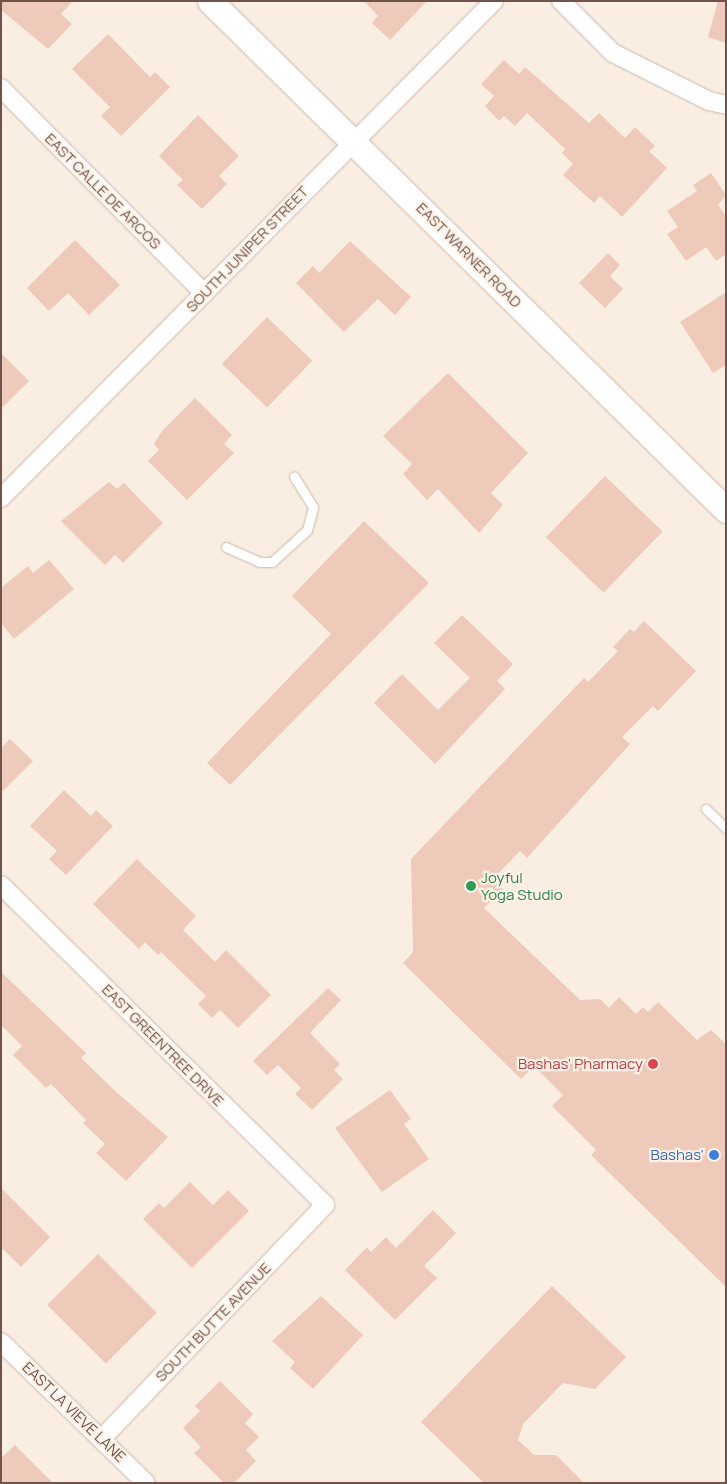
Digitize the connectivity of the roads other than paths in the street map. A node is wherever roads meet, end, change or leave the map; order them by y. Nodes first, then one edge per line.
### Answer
1 (210, 1) edge
2 (494, 1) edge
3 (561, 1) edge
4 (1, 88) edge
5 (726, 105) edge
6 (353, 142) junction
7 (204, 293) junction
8 (294, 477) dead end
9 (1, 498) edge
10 (726, 510) edge
11 (226, 547) dead end
12 (706, 809) dead end
13 (726, 828) edge
14 (1, 885) edge
15 (325, 1205) joint
16 (1, 1342) edge
17 (101, 1439) junction
18 (146, 1483) edge

1 - 6 main road, EAST WARNER ROAD
2 - 6 street, SOUTH JUNIPER STREET
3 - 5 street
4 - 7 street, EAST CALLE DE ARCOS
6 - 7 street, SOUTH JUNIPER STREET
6 - 10 main road, EAST WARNER ROAD
7 - 9 street, SOUTH JUNIPER STREET
8 - 11 lane
12 - 13 lane
14 - 15 street, EAST GREENTREE DRIVE
15 - 17 street, SOUTH BUTTE AVENUE
16 - 17 street, EAST LA VIEVE LANE
17 - 18 street, EAST LA VIEVE LANE

